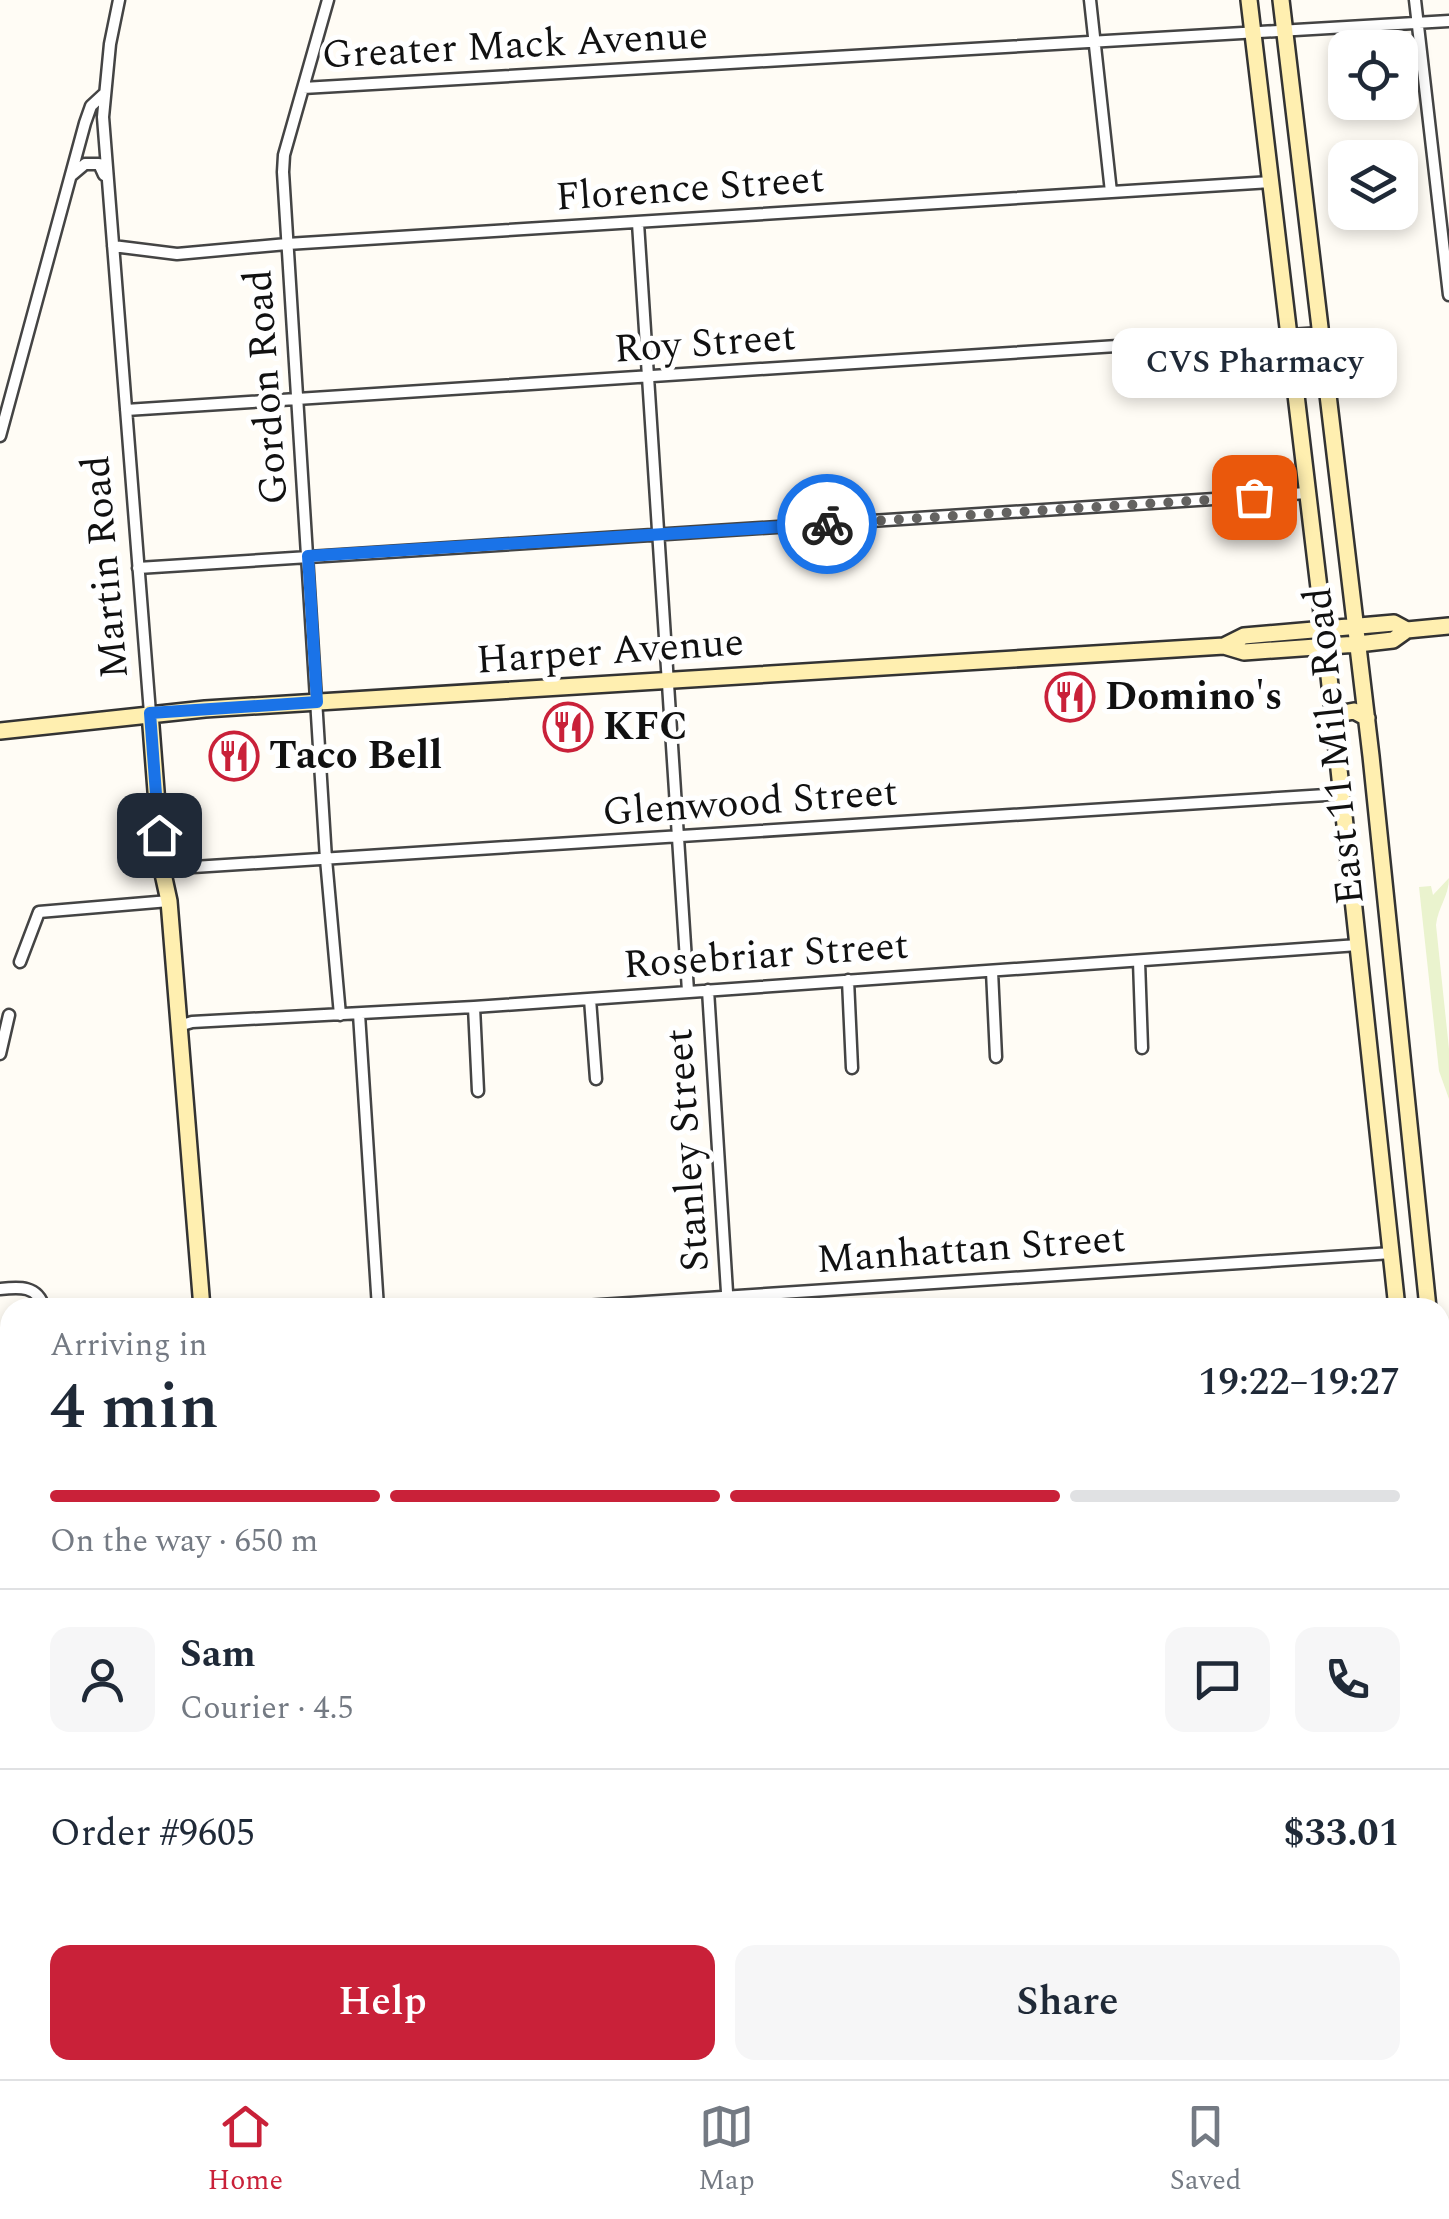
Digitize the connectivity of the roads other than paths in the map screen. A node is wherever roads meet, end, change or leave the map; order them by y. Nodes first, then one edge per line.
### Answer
1 (328, 0) edge
2 (1090, 0) edge
3 (1249, 0) edge
4 (1281, 0) edge
5 (1415, 0) edge
6 (117, 1) edge
7 (1449, 21) edge
8 (1418, 22) junction
9 (1285, 29) junction
10 (1252, 30) junction
11 (1094, 40) junction
12 (303, 88) junction
13 (104, 94) junction
14 (71, 175) junction
15 (1270, 182) junction
16 (1111, 192) junction
17 (110, 198) junction
18 (638, 222) junction
19 (287, 244) junction
20 (114, 246) junction
21 (1449, 295) edge
22 (1320, 333) junction
23 (1289, 336) junction
24 (648, 378) junction
25 (297, 400) junction
26 (126, 410) junction
27 (0, 436) edge
28 (1306, 488) junction
29 (1339, 488) junction
30 (658, 535) junction
31 (308, 556) junction
32 (138, 568) junction
33 (1319, 592) junction
34 (1351, 594) junction
35 (1449, 626) edge
36 (1356, 627) junction
37 (1407, 630) junction
38 (1325, 638) junction
39 (1358, 644) junction
40 (668, 681) junction
41 (317, 702) junction
42 (150, 713) junction
43 (1333, 715) junction
44 (1367, 718) junction
45 (0, 730) edge
46 (1342, 794) junction
47 (678, 837) junction
48 (326, 859) junction
49 (162, 869) junction
50 (169, 901) junction
51 (1388, 942) junction
52 (1358, 945) junction
53 (1139, 961) junction
54 (20, 962) dead end
55 (992, 971) junction
56 (848, 980) junction
57 (708, 990) junction
58 (688, 991) junction
59 (590, 998) junction
60 (474, 1007) junction
61 (359, 1014) junction
62 (9, 1015) dead end
63 (340, 1015) junction
64 (179, 1026) junction
65 (1142, 1048) dead end
66 (0, 1054) edge
67 (996, 1057) dead end
68 (852, 1068) dead end
69 (596, 1079) dead end
70 (478, 1091) dead end
71 (1416, 1178) junction
72 (1384, 1180) junction
73 (1392, 1253) junction
74 (0, 1289) edge
75 (40, 1298) edge
76 (201, 1298) edge
77 (377, 1298) edge
78 (728, 1298) edge
79 (782, 1298) edge
80 (1396, 1298) edge
81 (1427, 1298) edge

1 - 12 street, Gordon Road
2 - 11 street
3 - 10 main road, East 11 Mile Road
4 - 9 main road, East 11 Mile Road
5 - 8 street
6 - 13 street, Martin Road
7 - 8 street, Greater Mack Avenue
8 - 9 street, Greater Mack Avenue
8 - 21 street
9 - 10 street, Greater Mack Avenue
9 - 22 main road, East 11 Mile Road
10 - 11 street, Greater Mack Avenue
10 - 15 main road, East 11 Mile Road
11 - 12 street, Greater Mack Avenue
11 - 16 street
12 - 19 street, Gordon Road
13 - 14 street
13 - 17 street, Martin Road
14 - 17 street
14 - 27 street
15 - 16 street, Florence Street
15 - 23 main road, East 11 Mile Road
16 - 18 street, Florence Street
17 - 20 street, Martin Road
18 - 19 street, Florence Street
18 - 24 street, Stanley Street
19 - 20 street, Florence Street
19 - 25 street, Gordon Road
20 - 26 street, Martin Road
22 - 23 street, Roy Street
22 - 29 main road, East 11 Mile Road
23 - 24 street, Roy Street
23 - 28 main road, East 11 Mile Road
24 - 25 street, Roy Street
24 - 30 street, Stanley Street
25 - 26 street, Roy Street
25 - 31 street, Gordon Road
26 - 32 street, Martin Road
28 - 29 main road
28 - 30 street
28 - 33 main road, East 11 Mile Road
29 - 34 main road, East 11 Mile Road
30 - 31 street
30 - 40 street, Stanley Street
31 - 32 street
31 - 41 street, Gordon Road
32 - 42 street, Martin Road
33 - 34 main road
33 - 38 main road, East 11 Mile Road
34 - 36 main road, East 11 Mile Road
35 - 37 main road, Harper Avenue
36 - 37 main road, Harper Avenue
36 - 38 main road, Harper Avenue
36 - 39 main road, East 11 Mile Road
37 - 39 main road, Harper Avenue
38 - 39 main road, Harper Avenue
38 - 40 main road, Harper Avenue
38 - 43 main road, East 11 Mile Road
39 - 44 main road, East 11 Mile Road
40 - 41 main road, Harper Avenue
40 - 47 street, Stanley Street
41 - 42 main road, Harper Avenue
41 - 48 street, Gordon Road
42 - 45 main road, Harper Avenue
42 - 49 main road, Martin Road
43 - 44 main road
43 - 46 main road, East 11 Mile Road
44 - 51 main road, East 11 Mile Road
46 - 47 street, Glenwood Street
46 - 52 main road, East 11 Mile Road
47 - 48 street, Glenwood Street
47 - 58 street, Stanley Street
48 - 49 street, Glenwood Street
48 - 63 street, Gordon Road
49 - 50 main road, Martin Road
50 - 54 street
50 - 64 main road, Martin Road
51 - 52 main road
51 - 71 main road, East 11 Mile Road
52 - 53 street, Rosebriar Street
52 - 72 main road, East 11 Mile Road
53 - 55 street, Rosebriar Street
53 - 65 street
55 - 56 street, Rosebriar Street
55 - 67 street
56 - 57 street, Rosebriar Street
56 - 68 street
57 - 58 street, Rosebriar Street
57 - 78 street, Stanley Street
58 - 59 street, Rosebriar Street
59 - 60 street, Rosebriar Street
59 - 69 street
60 - 61 street, Rosebriar Street
60 - 70 street
61 - 63 street, Rosebriar Street
61 - 77 street
62 - 66 street
63 - 64 street, Rosebriar Street
64 - 76 main road, Martin Road
71 - 72 main road
71 - 81 main road, East 11 Mile Road
72 - 73 main road, East 11 Mile Road
73 - 79 street, Manhattan Street
73 - 80 main road, East 11 Mile Road
74 - 75 street

